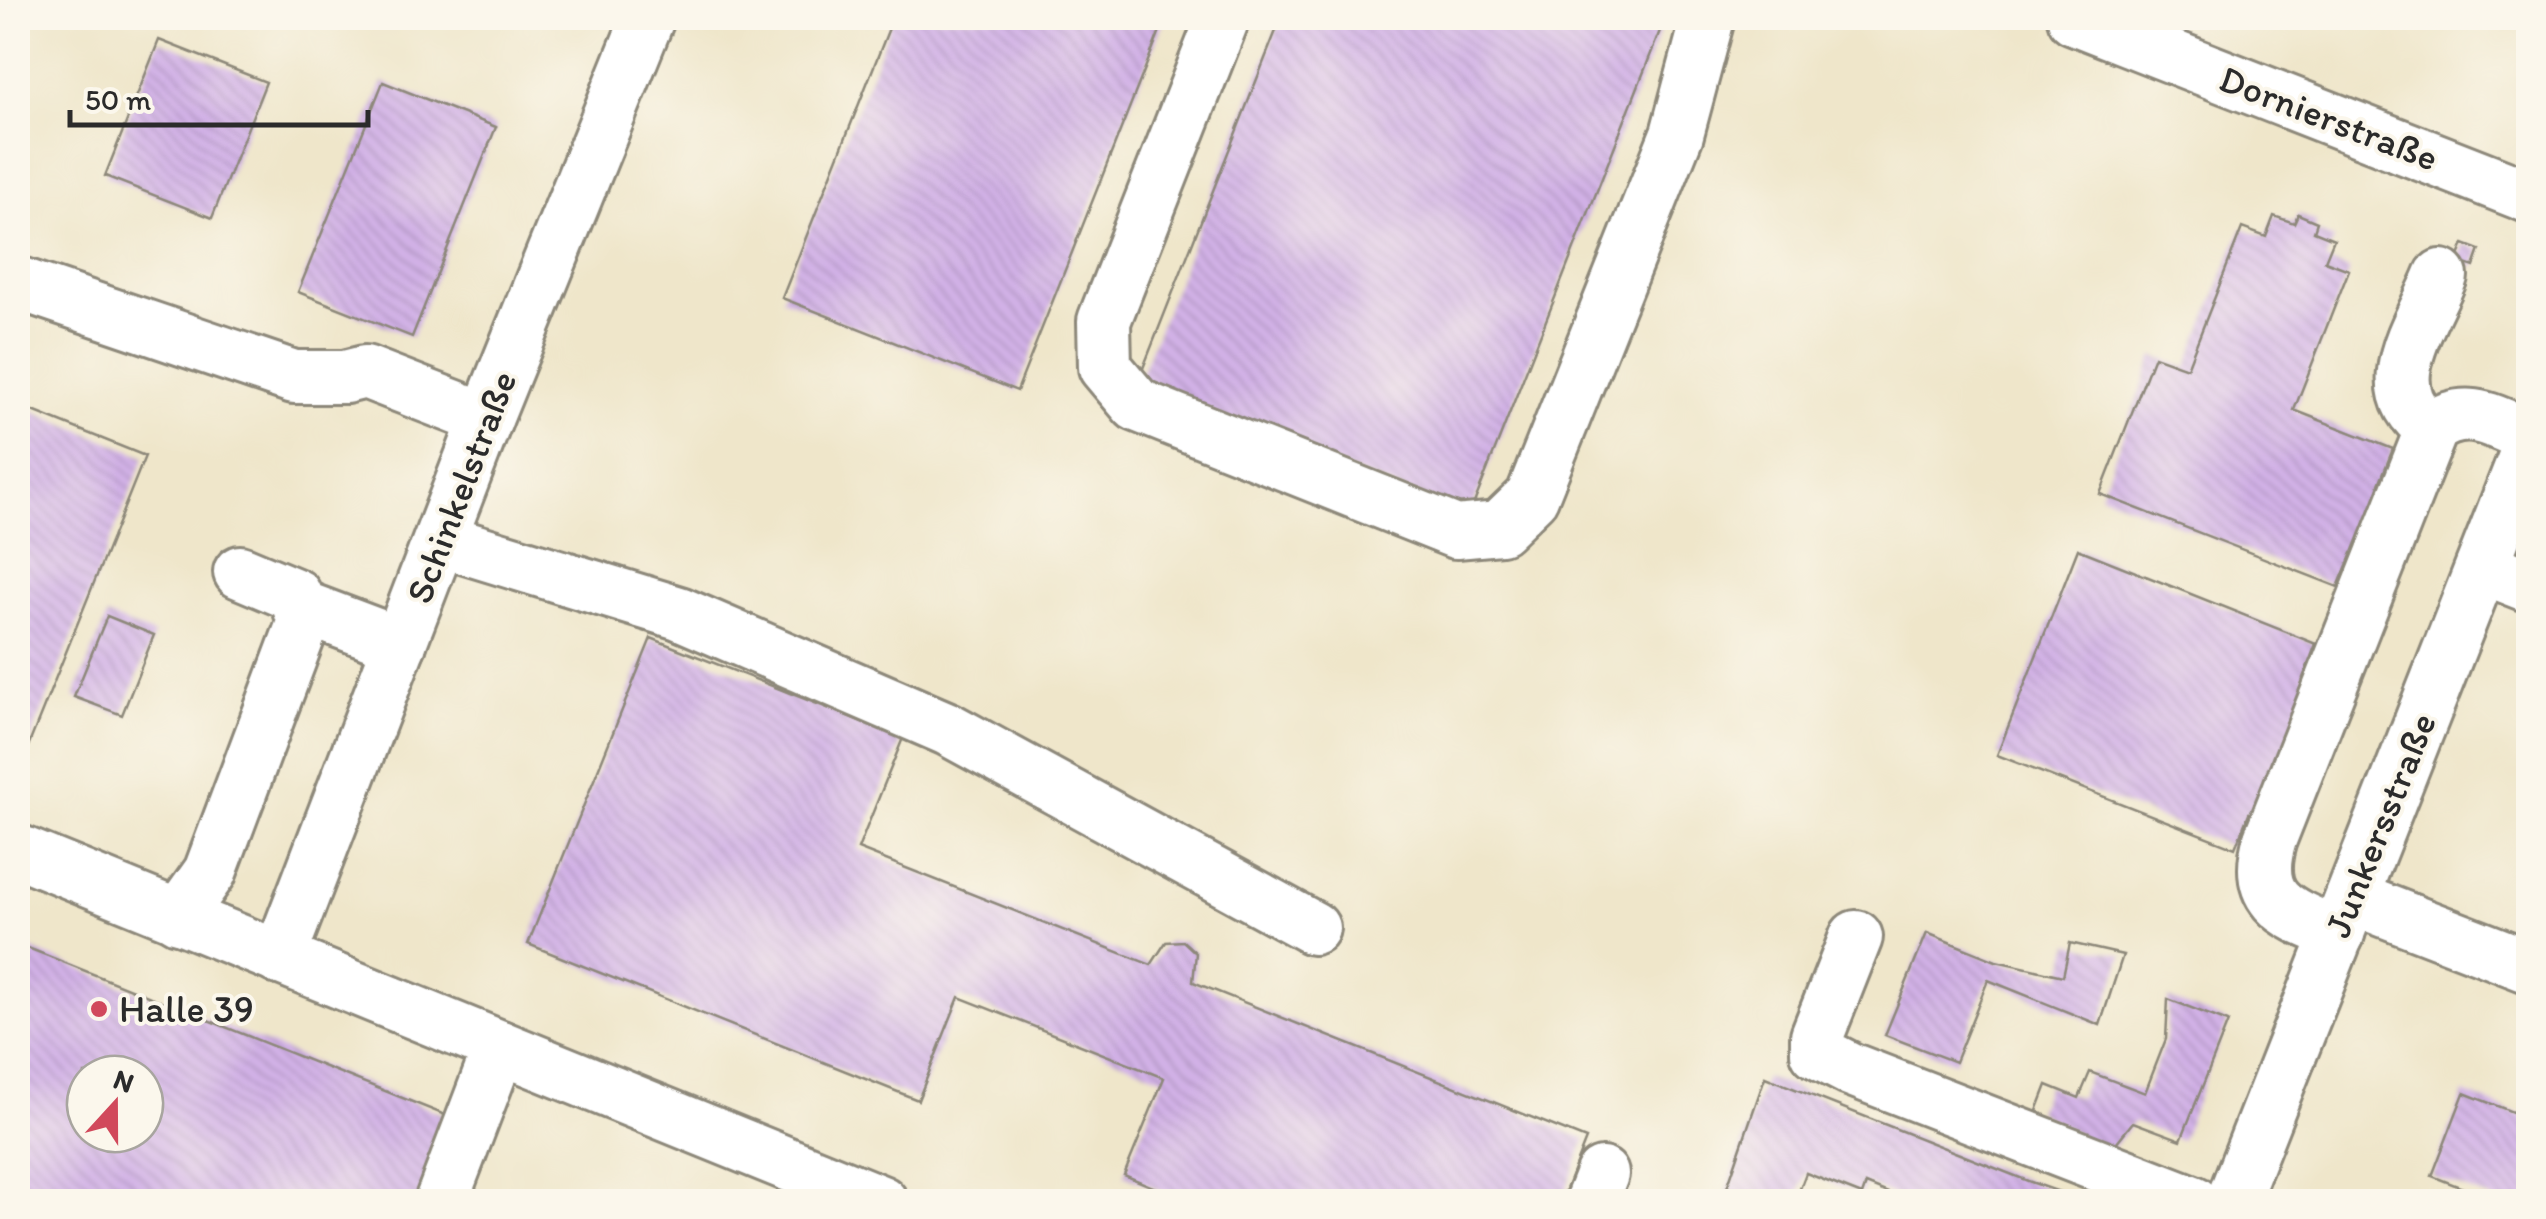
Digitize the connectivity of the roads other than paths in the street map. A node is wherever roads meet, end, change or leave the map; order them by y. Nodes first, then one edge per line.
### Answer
1 (648, 18) edge
2 (1223, 18) edge
3 (1708, 18) edge
4 (2074, 18) edge
5 (2528, 196) edge
6 (2441, 276) dead end
7 (18, 283) edge
8 (486, 420) junction
9 (2432, 428) junction
10 (2528, 436) edge
11 (2528, 448) edge
12 (440, 540) junction
13 (240, 572) dead end
14 (2505, 576) edge
15 (302, 607) junction
16 (400, 644) junction
17 (18, 850) edge
18 (2344, 916) junction
19 (178, 917) junction
20 (1313, 928) dead end
21 (1856, 937) dead end
22 (279, 958) junction
23 (2527, 962) edge
24 (500, 1047) junction
25 (441, 1202) edge
26 (881, 1202) edge
27 (2192, 1202) edge
28 (2232, 1202) edge

1 - 8 street, Schinkelstraße
2 - 3 street
4 - 5 street, Dornierstraße
6 - 9 street
7 - 8 street
8 - 12 street, Schinkelstraße
9 - 10 street
9 - 18 street
11 - 14 street, Junkersstraße
12 - 16 street, Schinkelstraße
12 - 20 street
13 - 15 street
14 - 18 street, Junkersstraße
15 - 16 street
15 - 19 street
16 - 22 street, Schinkelstraße
17 - 19 street
18 - 23 street
18 - 28 street, Junkersstraße
19 - 22 street
21 - 27 street
22 - 24 street
24 - 25 street
24 - 26 street

